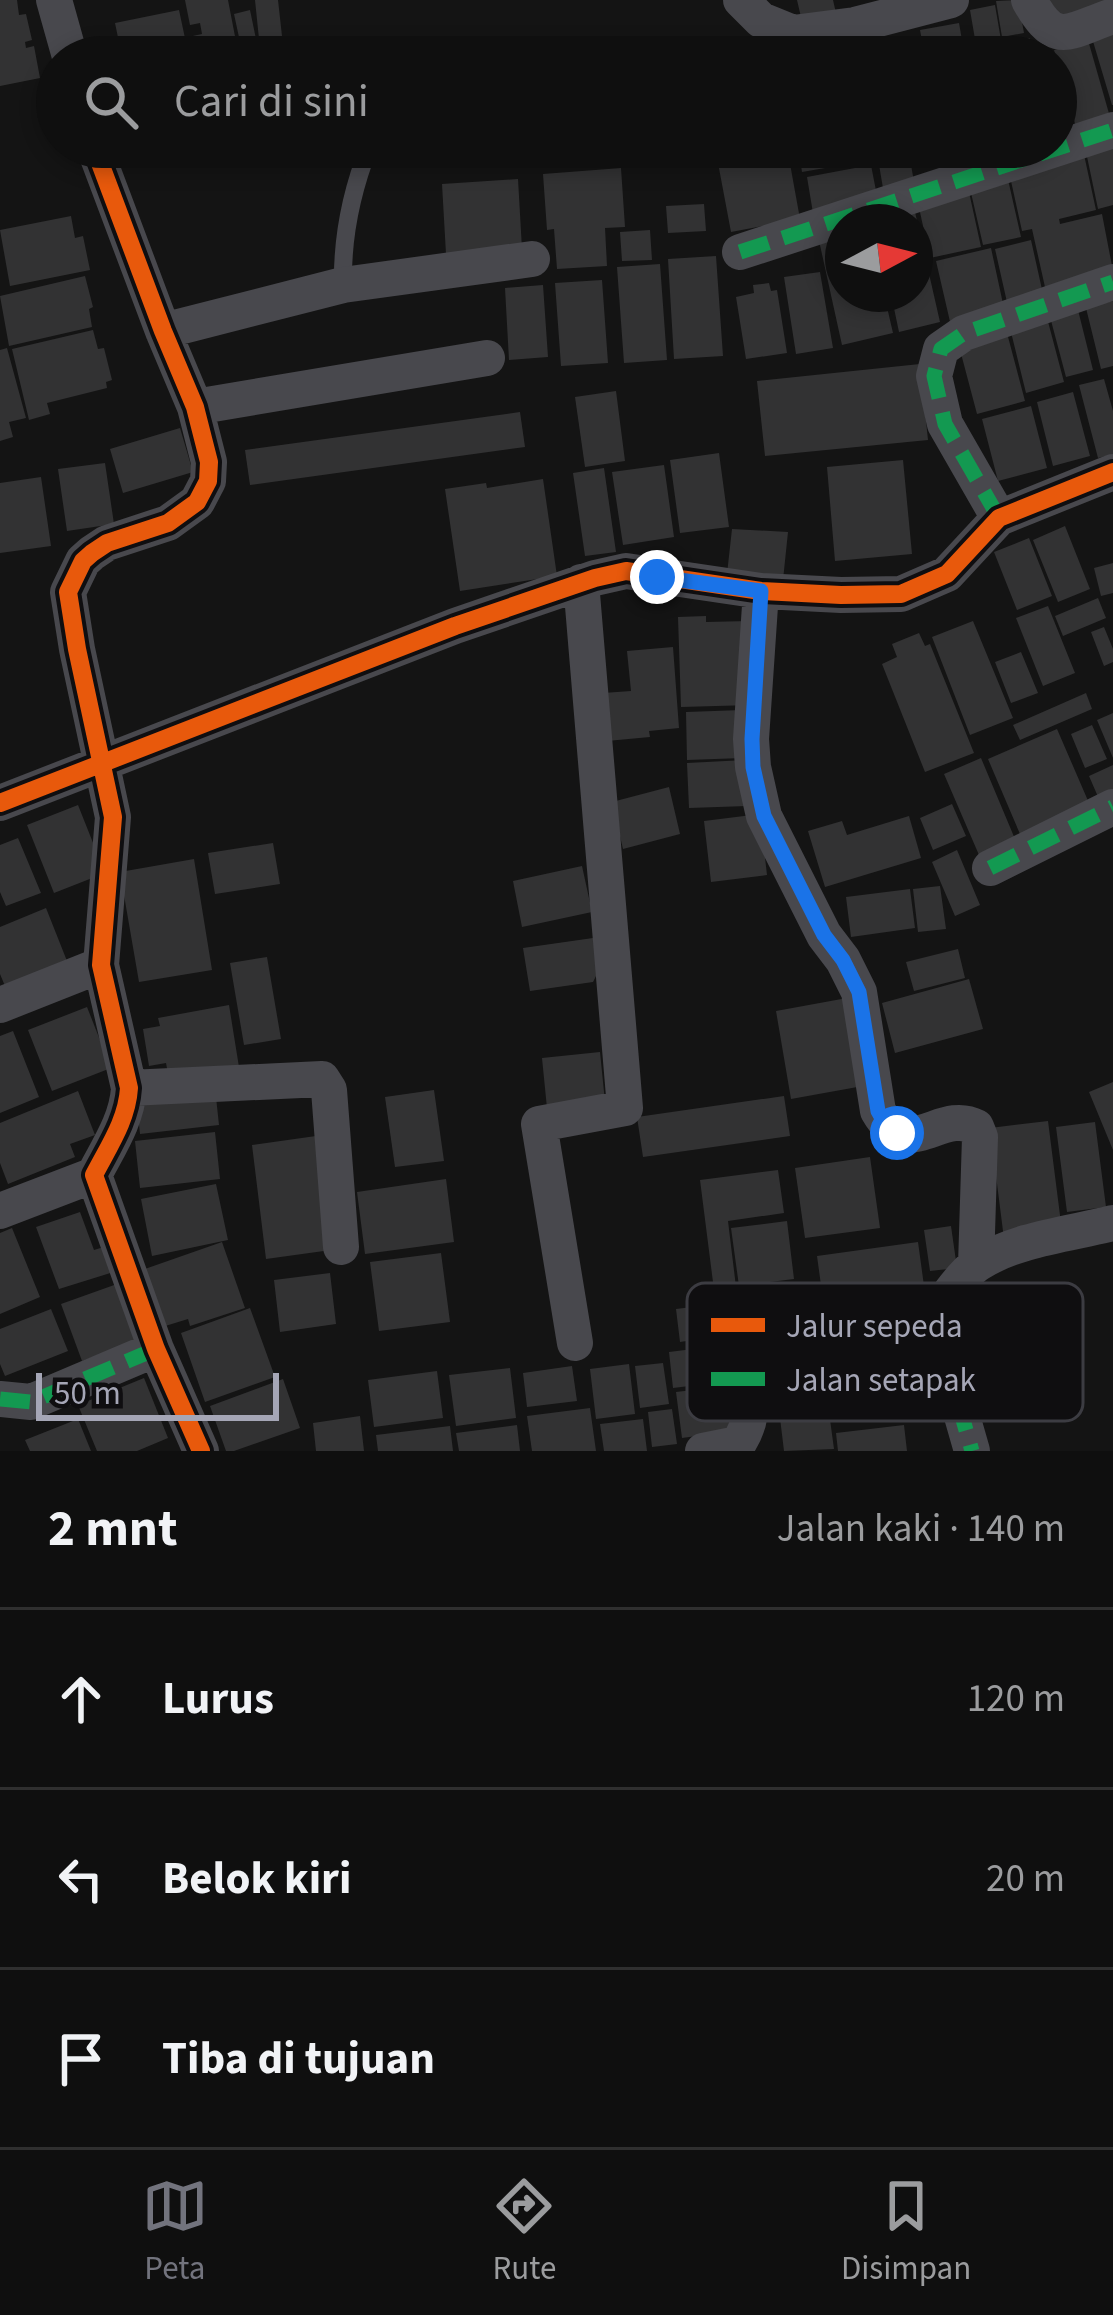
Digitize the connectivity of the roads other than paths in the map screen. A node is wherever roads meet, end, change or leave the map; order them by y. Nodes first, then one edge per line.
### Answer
1 (54, 0) edge
2 (741, 0) edge
3 (951, 0) edge
4 (1029, 0) edge
5 (1113, 16) edge
6 (64, 36) edge
7 (1113, 130) edge
8 (1077, 142) edge
9 (102, 168) edge
10 (363, 168) edge
11 (997, 168) edge
12 (740, 252) dead end
13 (532, 259) dead end
14 (1113, 282) edge
15 (343, 285) junction
16 (163, 331) junction
17 (487, 358) dead end
18 (195, 407) junction
19 (1113, 472) edge
20 (999, 518) junction
21 (581, 582) junction
22 (761, 591) junction
23 (103, 763) junction
24 (0, 803) edge
25 (1113, 807) edge
26 (990, 868) dead end
27 (101, 964) junction
28 (0, 1005) edge
29 (129, 1088) junction
30 (94, 1174) junction
31 (0, 1211) edge
32 (1113, 1223) edge
33 (340, 1247) dead end
34 (976, 1265) junction
35 (956, 1283) edge
36 (575, 1342) dead end
37 (156, 1349) junction
38 (0, 1399) edge
39 (749, 1421) edge
40 (963, 1421) edge
41 (726, 1449) edge
42 (201, 1451) edge
43 (972, 1451) edge

1 - 6 street
2 - 3 street
4 - 5 street
7 - 8 street
9 - 16 street
10 - 15 lane
11 - 12 street
13 - 15 street
14 - 20 street
15 - 16 street
16 - 18 street
17 - 18 street
18 - 23 street
19 - 20 street
20 - 22 street
21 - 22 street
21 - 23 street
21 - 36 street
22 - 34 street
23 - 24 street
23 - 27 street
25 - 26 street
27 - 28 street
27 - 29 street
29 - 30 street
29 - 33 street
30 - 31 street
30 - 37 street
32 - 34 street
34 - 35 street
37 - 38 street
37 - 42 street
39 - 41 street
40 - 43 street

